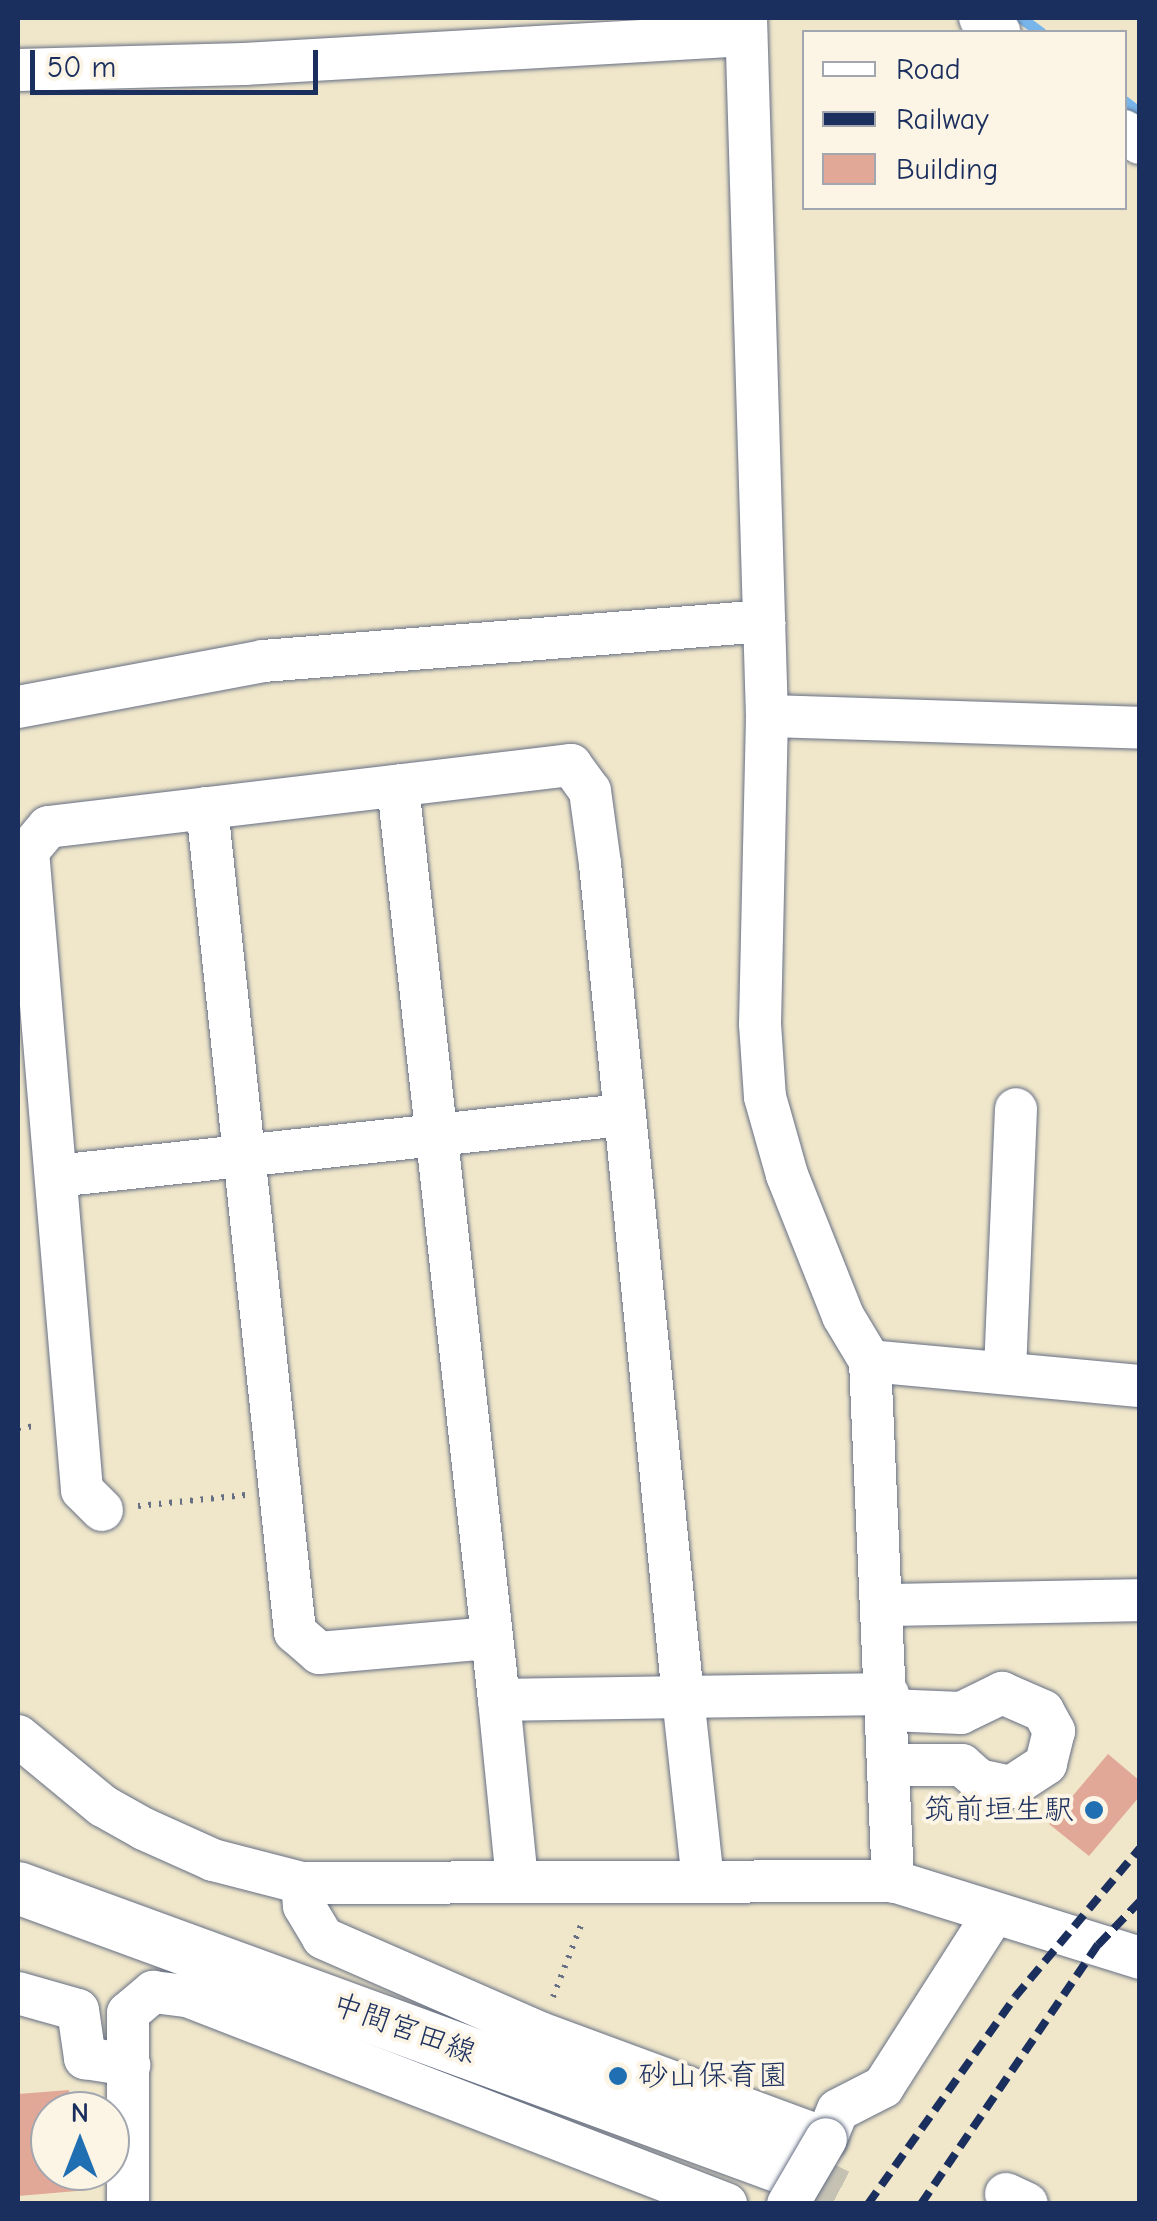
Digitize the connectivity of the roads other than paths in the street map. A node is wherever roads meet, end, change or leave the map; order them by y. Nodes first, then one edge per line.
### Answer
1 (746, 26) edge
2 (18, 70) edge
3 (764, 621) junction
4 (18, 707) edge
5 (767, 716) junction
6 (1140, 728) edge
7 (398, 786) junction
8 (207, 808) junction
9 (1016, 1108) dead end
10 (622, 1115) junction
11 (435, 1137) junction
12 (244, 1158) junction
13 (56, 1176) junction
14 (870, 1361) junction
15 (1004, 1371) junction
16 (1140, 1386) edge
17 (102, 1510) road end
18 (1140, 1600) edge
19 (886, 1606) junction
20 (491, 1638) junction
21 (683, 1697) junction
22 (499, 1700) junction
23 (889, 1702) junction
24 (18, 1736) edge
25 (890, 1765) junction
26 (518, 1880) junction
27 (703, 1881) junction
28 (893, 1881) junction
29 (302, 1884) junction
30 (18, 1888) edge
31 (993, 1915) junction
32 (1140, 1958) edge
33 (18, 1993) edge
34 (129, 2064) junction
35 (801, 2171) edge
36 (128, 2204) edge
37 (726, 2204) edge

1 - 2 street
1 - 3 street
3 - 4 street
3 - 5 street
5 - 6 street
5 - 14 street
7 - 8 street
7 - 10 street
7 - 11 street
8 - 12 street
8 - 13 street
9 - 15 street
10 - 11 street
10 - 21 street
11 - 12 street
11 - 20 street
12 - 13 street
12 - 20 street
13 - 17 street
14 - 15 street
14 - 19 street
15 - 16 street
18 - 19 street
19 - 23 street
20 - 22 street
21 - 22 street
21 - 23 street
21 - 27 street
22 - 26 street
23 - 25 street
23 - 25 street
24 - 29 street
25 - 28 street
26 - 27 street
26 - 29 street
27 - 28 street
28 - 31 street
29 - 35 street
30 - 35 main road, 中間宮田線
31 - 32 street
31 - 35 street
33 - 34 street
34 - 36 street
34 - 37 street

